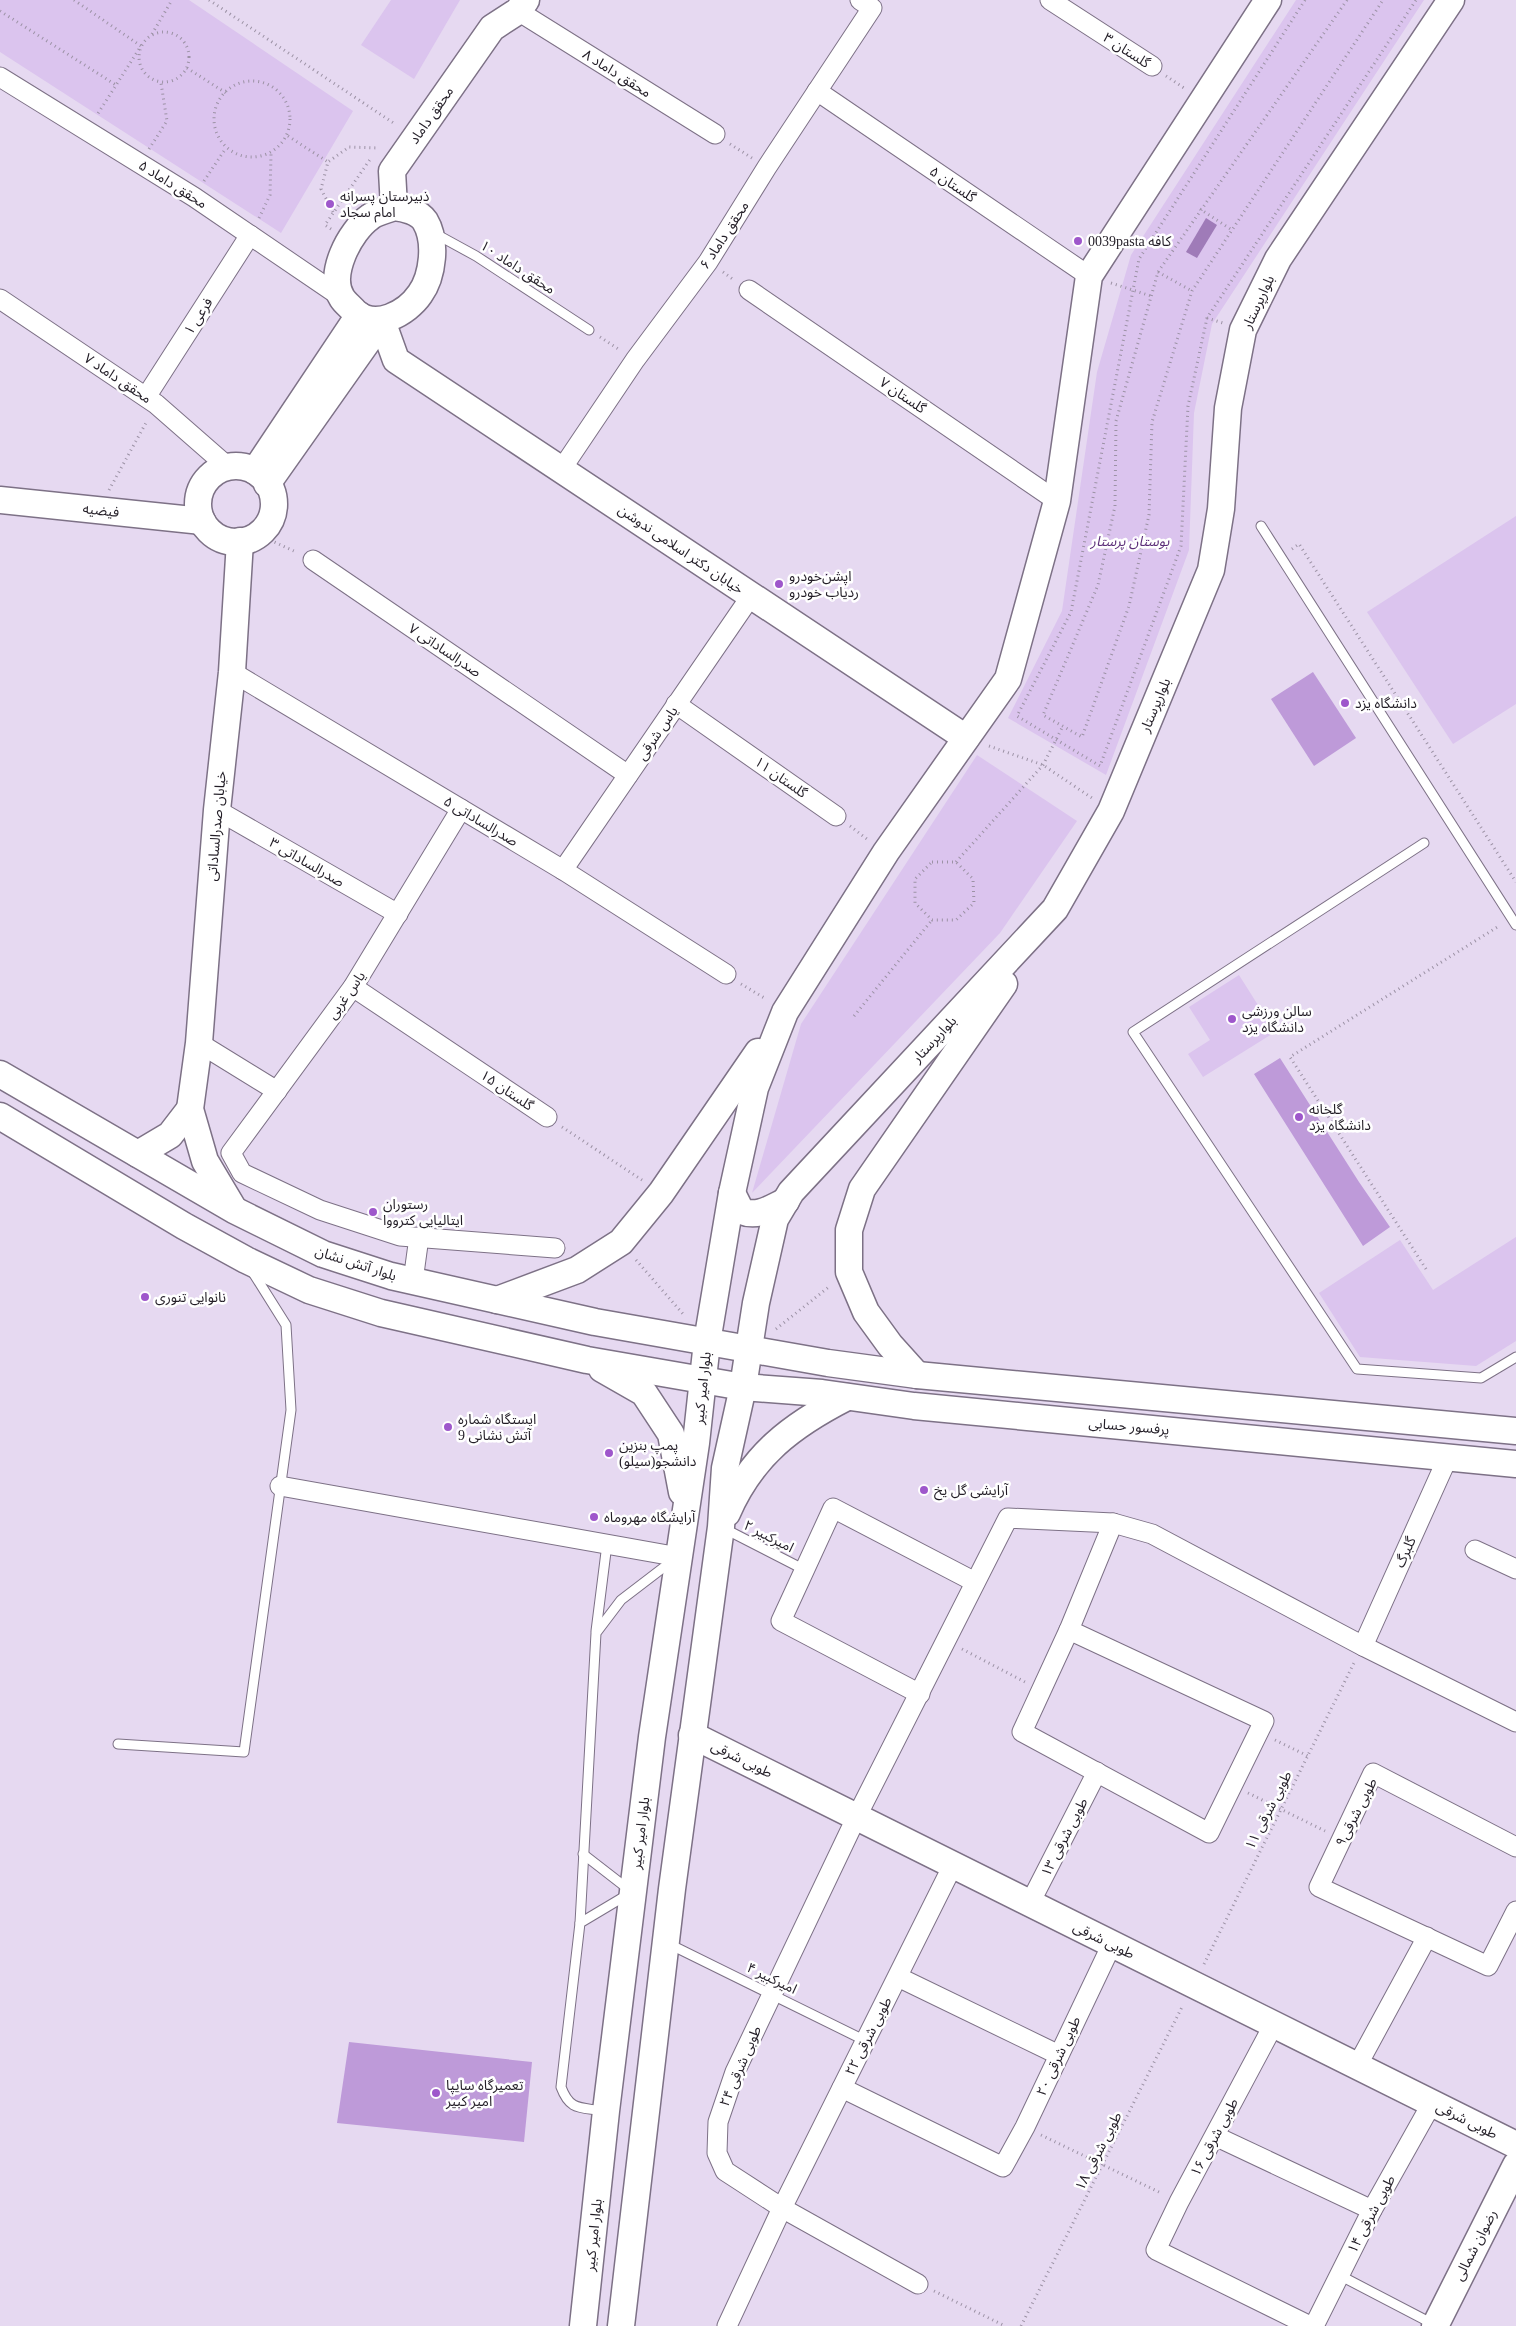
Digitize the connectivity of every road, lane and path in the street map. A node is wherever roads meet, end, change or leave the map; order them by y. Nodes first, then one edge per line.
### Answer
1 (74, 0) edge
2 (172, 0) edge
3 (210, 0) edge
4 (860, 0) edge
5 (1050, 0) edge
6 (1268, 0) edge
7 (1305, 0) edge
8 (1347, 0) edge
9 (1383, 0) edge
10 (1416, 0) edge
11 (1451, 0) edge
12 (514, 4) edge
13 (0, 11) edge
14 (151, 35) junction
15 (141, 46) junction
16 (1152, 66) joint
17 (187, 68) junction
18 (0, 77) edge
19 (161, 82) junction
20 (116, 85) junction
21 (817, 91) junction
22 (226, 93) junction
23 (1203, 101) junction
24 (87, 130) junction
25 (390, 132) dead end
26 (715, 134) joint
27 (288, 136) junction
28 (384, 140) dead end
29 (226, 148) junction
30 (379, 148) junction
31 (271, 154) junction
32 (328, 162) junction
33 (140, 164) junction
34 (767, 168) junction
35 (194, 197) junction
36 (394, 207) junction
37 (1200, 210) junction
38 (333, 213) junction
39 (1232, 230) junction
40 (429, 231) junction
41 (250, 235) junction
42 (349, 241) junction
43 (708, 262) junction
44 (1158, 272) junction
45 (1089, 276) junction
46 (749, 290) joint
47 (1192, 292) junction
48 (1151, 296) junction
49 (0, 299) edge
50 (361, 311) junction
51 (589, 330) joint
52 (635, 360) junction
53 (151, 400) junction
54 (228, 467) junction
55 (561, 470) junction
56 (261, 478) junction
57 (0, 500) edge
58 (1057, 501) junction
59 (98, 510) junction
60 (202, 521) junction
61 (1261, 526) dead end
62 (249, 538) junction
63 (1281, 556) junction
64 (313, 560) joint
65 (751, 596) junction
66 (232, 672) junction
67 (676, 704) junction
68 (1063, 726) junction
69 (966, 738) junction
70 (1056, 740) junction
71 (1043, 765) junction
72 (628, 775) junction
73 (461, 809) junction
74 (217, 810) junction
75 (1111, 811) junction
76 (836, 816) joint
77 (1424, 843) dead end
78 (886, 852) junction
79 (956, 862) junction
80 (563, 870) junction
81 (1516, 882) edge
82 (1055, 909) junction
83 (398, 914) junction
84 (932, 920) junction
85 (1514, 921) edge
86 (726, 974) joint
87 (353, 987) junction
88 (785, 1012) junction
89 (854, 1016) dead end
90 (198, 1043) junction
91 (0, 1074) edge
92 (277, 1091) junction
93 (190, 1110) junction
94 (0, 1116) edge
95 (547, 1117) joint
96 (138, 1154) junction
97 (661, 1193) junction
98 (732, 1193) junction
99 (786, 1201) junction
100 (234, 1210) junction
101 (419, 1237) junction
102 (621, 1242) junction
103 (555, 1248) dead end
104 (246, 1260) junction
105 (1426, 1269) dead end
106 (849, 1272) junction
107 (413, 1281) junction
108 (497, 1300) junction
109 (707, 1342) junction
110 (749, 1350) junction
111 (1516, 1357) edge
112 (587, 1360) junction
113 (917, 1375) junction
114 (704, 1380) junction
115 (743, 1387) junction
116 (847, 1397) junction
117 (1516, 1432) edge
118 (1448, 1457) junction
119 (1516, 1464) edge
120 (280, 1486) junction
121 (685, 1509) junction
122 (1113, 1523) junction
123 (721, 1527) junction
124 (607, 1544) junction
125 (1476, 1550) dead end
126 (679, 1557) junction
127 (1516, 1569) edge
128 (805, 1570) junction
129 (975, 1582) junction
130 (1069, 1630) junction
131 (596, 1633) junction
132 (946, 1641) junction
133 (1363, 1646) junction
134 (1041, 1690) junction
135 (920, 1694) junction
136 (1516, 1722) edge
137 (1258, 1732) junction
138 (692, 1735) junction
139 (118, 1744) dead end
140 (1308, 1756) junction
141 (1097, 1772) junction
142 (1232, 1785) junction
143 (1281, 1809) junction
144 (857, 1816) junction
145 (1342, 1840) junction
146 (1516, 1847) edge
147 (583, 1854) junction
148 (954, 1865) junction
149 (632, 1892) junction
150 (1030, 1903) junction
151 (1514, 1920) edge
152 (580, 1923) junction
153 (1427, 1937) junction
154 (666, 1942) junction
155 (1112, 1944) junction
156 (898, 1977) junction
157 (1194, 1984) junction
158 (772, 1994) junction
159 (1274, 2024) junction
160 (866, 2040) junction
161 (1059, 2055) junction
162 (1357, 2066) junction
163 (842, 2088) junction
164 (1432, 2103) junction
165 (606, 2111) junction
166 (646, 2116) junction
167 (1025, 2127) junction
168 (1215, 2136) junction
169 (1516, 2145) edge
170 (1516, 2165) edge
171 (1104, 2166) junction
172 (1179, 2202) junction
173 (782, 2208) junction
174 (1372, 2210) junction
175 (1339, 2274) junction
176 (918, 2284) joint
177 (732, 2324) edge
178 (583, 2326) edge
179 (621, 2326) edge
180 (1005, 2326) edge
181 (1021, 2326) edge
182 (1312, 2326) edge
183 (1436, 2326) edge

1 - 15 path
2 - 14 path
3 - 25 path
4 - 21 street, محقق داماد ۶
5 - 16 street, گلستان ۳
6 - 23 street
7 - 70 path
8 - 37 path
9 - 39 path
10 - 70 path
11 - 75 street, بلوارپرستار
12 - 26 street, محقق داماد ۸
12 - 36 street, محقق داماد
13 - 20 path
14 - 15 path
14 - 17 path
15 - 19 path
15 - 20 path
16 - 23 path, گلستان ۳
17 - 19 path
17 - 22 path
18 - 24 street, محقق داماد ۵
19 - 33 path
20 - 24 path
21 - 34 street, محقق داماد ۶
21 - 45 street, گلستان ۵
22 - 27 path
22 - 29 path
23 - 45 street
24 - 33 street, محقق داماد ۵
26 - 34 path
27 - 31 path
27 - 32 path
28 - 30 path
29 - 31 path
29 - 35 path
30 - 32 path
30 - 38 path
31 - 41 path
32 - 38 path
33 - 35 street, محقق داماد ۵
34 - 43 street, محقق داماد ۶
35 - 41 street, محقق داماد ۵
36 - 40 street
36 - 42 street
37 - 39 path
37 - 44 path
38 - 42 path
39 - 47 path
40 - 50 street
40 - 51 lane, محقق داماد ۱۰
41 - 50 street, محقق داماد ۵
41 - 53 street, فرعی ۱
42 - 50 street
43 - 46 path
43 - 52 street, محقق داماد ۶
44 - 47 path
44 - 48 path
45 - 48 path
45 - 58 street
46 - 58 street, گلستان ۷
47 - 68 path
48 - 68 path
49 - 53 street, محقق داماد ۷
50 - 55 street, خيابان دکتر اسلامی ندوشن
50 - 56 street
51 - 52 path
52 - 55 street, محقق داماد ۶
53 - 54 street, محقق داماد ۷
53 - 59 path
54 - 56 street
54 - 60 street
55 - 65 street, خيابان دکتر اسلامی ندوشن
56 - 62 street
57 - 59 street, فیضیه
58 - 69 street
59 - 60 street, فیضیه
60 - 62 street
61 - 63 lane
62 - 64 path
62 - 66 street, خیابان صدرالساداتی
63 - 81 path
63 - 85 lane
64 - 72 street, صدرالساداتی ۷
65 - 67 street, یاس شرقی
65 - 69 street, خيابان دکتر اسلامی ندوشن
66 - 73 street, صدرالساداتی ۵
66 - 74 street, خیابان صدرالساداتی
67 - 72 street, یاس شرقی
67 - 76 street, گلستان ۱۱
68 - 70 path
69 - 71 path
69 - 78 street
70 - 71 path
71 - 75 path
71 - 79 path
72 - 80 street, یاس شرقی
73 - 80 street, صدرالساداتی ۵
73 - 83 street, یاس غربی
74 - 83 street, صدرالساداتی ۳
74 - 90 street, خیابان صدرالساداتی
75 - 82 street, بلوارپرستار
76 - 78 path
77 - 111 lane
78 - 88 street
79 - 84 path
79 - 84 path
80 - 86 street, صدرالساداتی ۵
82 - 99 street, بلوارپرستار
82 - 106 street
83 - 87 street, یاس غربی
84 - 89 path
85 - 105 path
86 - 88 path
87 - 92 street, یاس غربی
87 - 95 street, گلستان ۱۵
88 - 97 street
88 - 98 street
90 - 92 street
90 - 93 street, خیابان صدرالساداتی
91 - 96 street, بلوار آتش نشان
92 - 101 street, یاس غربی
93 - 96 street
93 - 100 street
94 - 104 street
95 - 97 path, گلستان ۱۵
96 - 100 street, بلوار آتش نشان
97 - 102 street
98 - 99 street
98 - 109 street
99 - 110 street, بلوارپرستار
100 - 107 street, بلوار آتش نشان
101 - 103 street
101 - 107 street
102 - 108 street
102 - 109 path
104 - 112 street
104 - 120 lane
106 - 110 path
106 - 113 street
107 - 108 street, بلوار آتش نشان
108 - 109 street, بلوار آتش نشان
109 - 110 street, بلوار آتش نشان
109 - 114 street, بلوار امیر کبیر
110 - 113 street
110 - 115 street
112 - 114 street
112 - 121 street
113 - 117 street
114 - 115 street
114 - 121 street, بلوار امیر کبیر
115 - 116 street, پرفسور حسابی
115 - 123 street
116 - 118 street, پرفسور حسابی
116 - 123 street
118 - 119 street, پرفسور حسابی
118 - 133 street, گلبرگ
120 - 124 street
120 - 139 lane
121 - 126 street, بلوار امیر کبیر
122 - 129 street, طوبی شرقی ۲۴
122 - 130 street
122 - 133 street
123 - 128 lane, امیرکبیر ۲
123 - 138 street
124 - 126 street
124 - 131 lane
125 - 127 street
126 - 131 lane
126 - 149 street, بلوار امیر کبیر
128 - 129 street
128 - 135 street
129 - 132 street, طوبی شرقی ۲۴
130 - 134 street
130 - 137 street
131 - 147 lane
132 - 134 path
132 - 135 street, طوبی شرقی ۲۴
133 - 136 street
133 - 140 path, طوبی شرقی ۱۱
134 - 141 street
135 - 144 street, طوبی شرقی ۲۴
137 - 140 path
137 - 142 street
138 - 144 street, طوبی شرقی
138 - 154 street
140 - 143 path, طوبی شرقی ۱۱
141 - 142 street
141 - 150 street, طوبی شرقی ۱۳
142 - 143 path
143 - 145 path
143 - 157 path, طوبی شرقی ۱۱
144 - 148 street, طوبی شرقی
144 - 158 street, طوبی شرقی ۲۴
145 - 146 street, طوبی شرقی۹
145 - 153 street, طوبی شرقی۹
147 - 149 lane
147 - 152 lane
148 - 150 street, طوبی شرقی
148 - 156 street, طوبی شرقی ۲۲
149 - 152 lane
149 - 165 street, بلوار امیر کبیر
150 - 155 street, طوبی شرقی
151 - 153 street, طوبی شرقی۹
152 - 165 lane
153 - 162 street
154 - 158 lane, امیرکبیر ۴
154 - 166 street
155 - 157 street, طوبی شرقی
155 - 161 street, طوبی شرقی ۲۰
156 - 160 street, طوبی شرقی ۲۲
156 - 161 street
157 - 159 street, طوبی شرقی
157 - 171 path, طوبی شرقی ۱۸
158 - 160 lane, امیرکبیر ۴
158 - 173 street, طوبی شرقی ۲۴
159 - 162 street, طوبی شرقی
159 - 168 street, طوبی شرقی ۱۶
160 - 163 street, طوبی شرقی ۲۲
161 - 167 street, طوبی شرقی ۲۰
162 - 164 street, طوبی شرقی
163 - 167 street, طوبی شرقی ۲۰
163 - 173 street, طوبی شرقی ۲۲
164 - 169 street, طوبی شرقی
164 - 174 street, طوبی شرقی ۱۴
165 - 166 street
165 - 178 street, بلوار امیر کبیر
166 - 179 street
167 - 171 path
168 - 172 street, طوبی شرقی ۱۶
168 - 174 street
170 - 183 street, رضوان شمالی
171 - 172 path
171 - 181 path, طوبی شرقی ۱۸
172 - 182 street, طوبی شرقی ۱۶
173 - 176 street, طوبی شرقی ۲۴
173 - 177 street, طوبی شرقی ۲۲
174 - 175 street, طوبی شرقی ۱۴
175 - 182 street, طوبی شرقی ۱۴
175 - 183 lane
176 - 180 path

